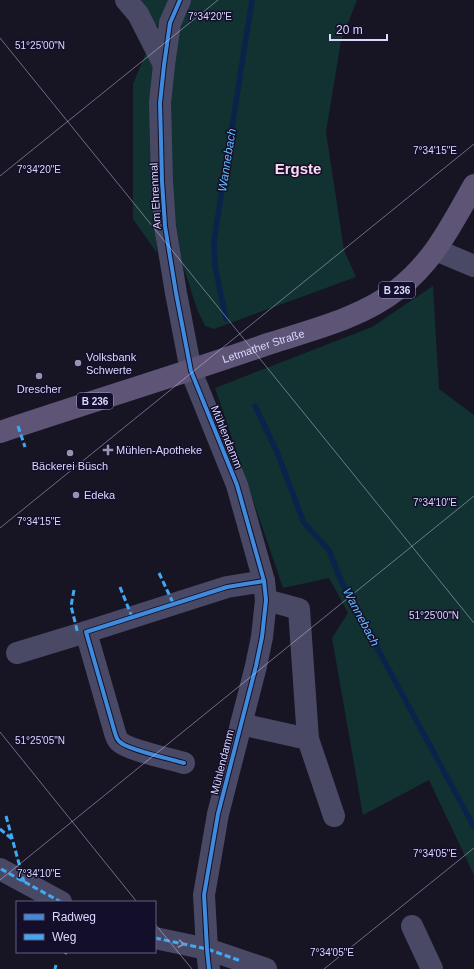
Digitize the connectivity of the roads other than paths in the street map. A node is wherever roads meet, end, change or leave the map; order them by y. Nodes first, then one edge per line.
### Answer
1 (126, 0) edge
2 (180, 0) edge
3 (164, 65) junction
4 (474, 185) edge
5 (436, 250) junction
6 (474, 266) edge
7 (191, 371) junction
8 (0, 432) edge
9 (265, 588) junction
10 (86, 632) junction
11 (17, 653) dead end
12 (241, 724) junction
13 (308, 739) junction
14 (184, 763) dead end
15 (334, 816) dead end
16 (0, 869) edge
17 (59, 901) edge
18 (412, 926) dead end
19 (156, 938) edge
20 (208, 959) edge
21 (266, 969) edge
22 (432, 969) edge

1 - 3 street
2 - 3 street, Am Ehrenmal
3 - 7 street, Am Ehrenmal
4 - 5 main road, Letmather Straße / B 236
5 - 6 street
5 - 7 main road, Letmather Straße / B 236
7 - 8 main road, Letmather Straße / B 236
7 - 9 street, Mühlendamm
9 - 10 street
9 - 12 street, Mühlendamm
9 - 13 street
10 - 11 street
10 - 14 street
12 - 13 street
12 - 20 street, Mühlendamm
13 - 15 street
16 - 17 street
18 - 22 street
19 -> 20 street
20 - 21 street

